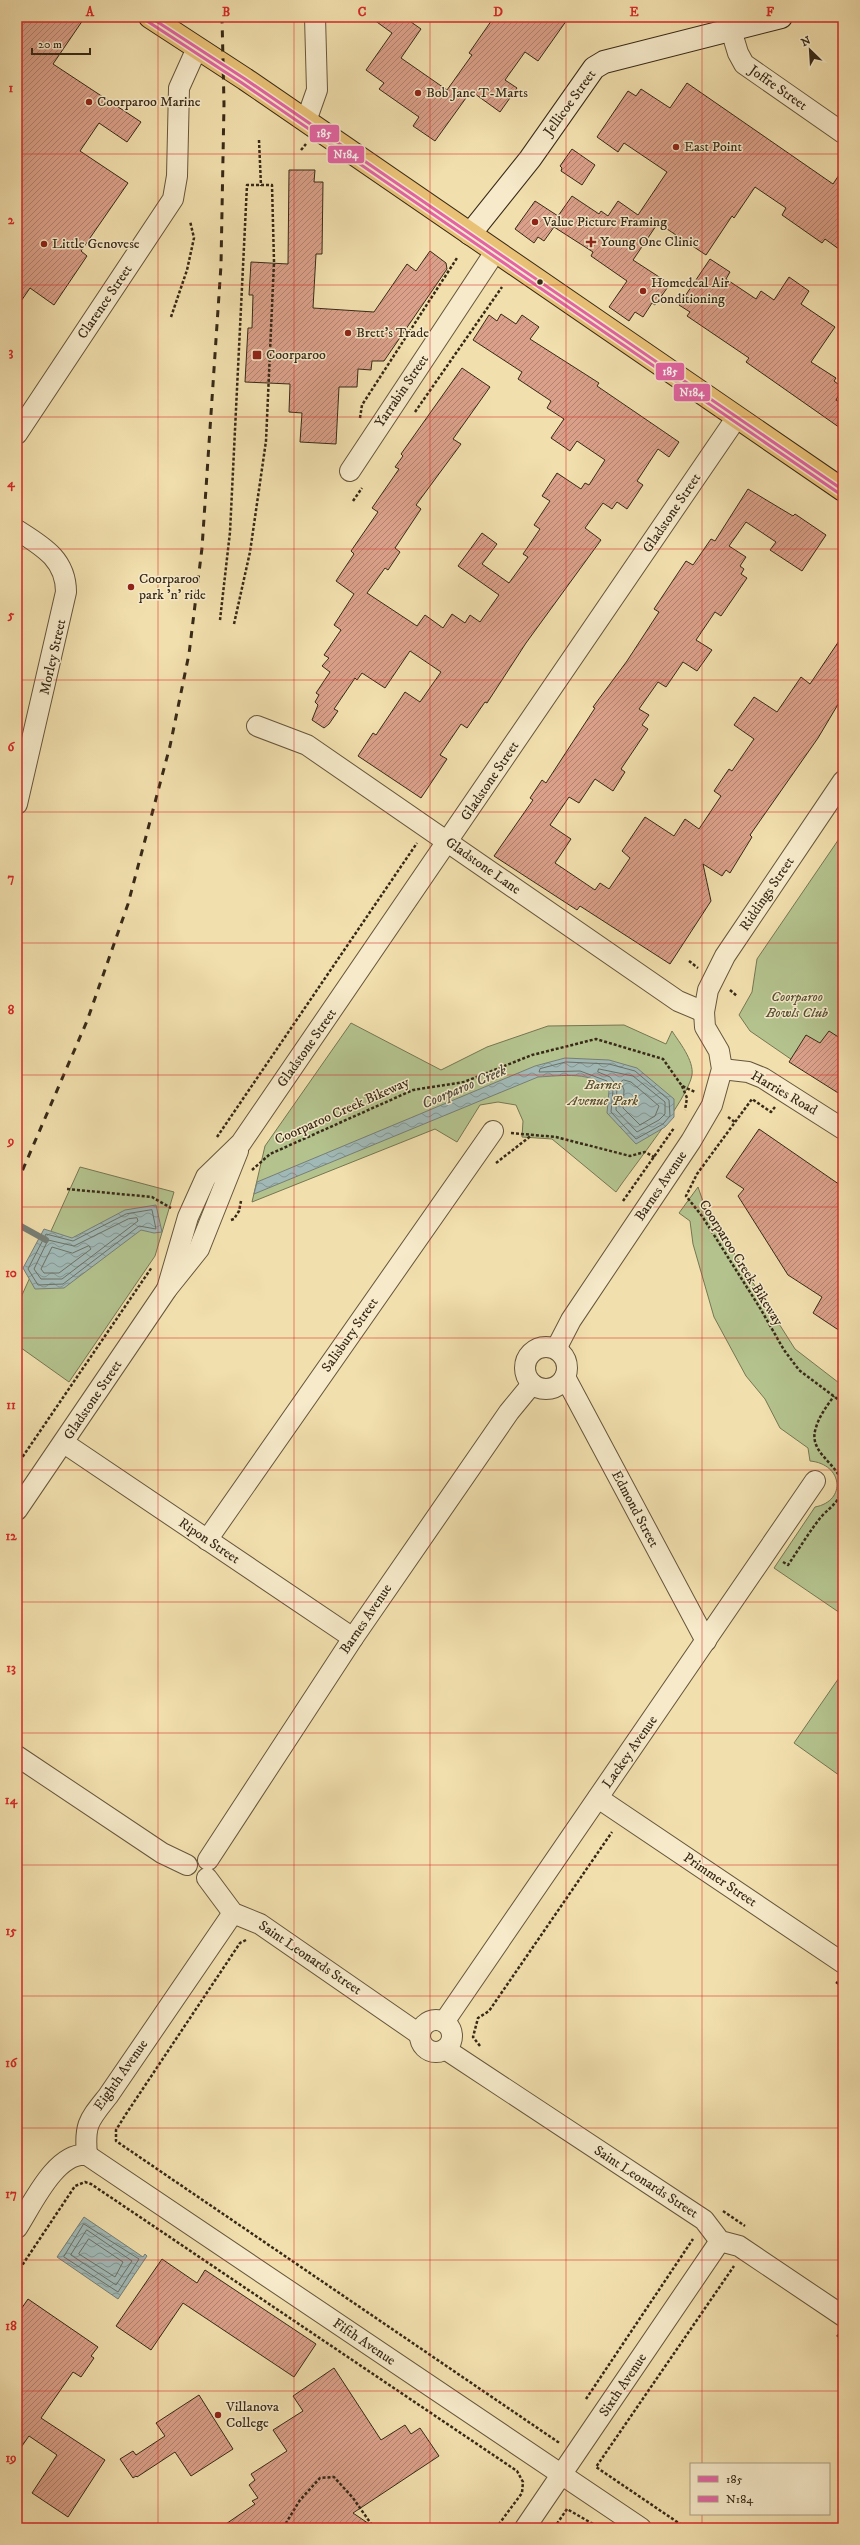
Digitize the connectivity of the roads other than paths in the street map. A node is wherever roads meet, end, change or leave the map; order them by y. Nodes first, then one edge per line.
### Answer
1 (150, 17) edge
2 (315, 17) edge
3 (781, 17) edge
4 (731, 30) junction
5 (197, 48) junction
6 (306, 121) junction
7 (843, 133) edge
8 (470, 234) junction
9 (495, 252) junction
10 (737, 417) junction
11 (17, 434) edge
12 (350, 471) dead end
13 (843, 490) edge
14 (17, 530) edge
15 (257, 726) dead end
16 (843, 781) edge
17 (17, 804) edge
18 (448, 842) junction
19 (704, 1012) junction
20 (722, 1069) junction
21 (843, 1129) edge
22 (493, 1131) dead end
23 (241, 1143) junction
24 (167, 1289) junction
25 (556, 1349) junction
26 (565, 1377) junction
27 (532, 1384) junction
28 (64, 1443) junction
29 (815, 1481) dead end
30 (17, 1510) edge
31 (208, 1540) junction
32 (353, 1638) junction
33 (706, 1641) junction
34 (17, 1756) edge
35 (598, 1798) junction
36 (208, 1869) junction
37 (233, 1914) junction
38 (843, 1963) edge
39 (444, 2022) junction
40 (419, 2034) junction
41 (445, 2049) junction
42 (87, 2155) junction
43 (17, 2228) edge
44 (720, 2241) junction
45 (843, 2316) edge
46 (562, 2475) junction
47 (525, 2528) edge
48 (641, 2528) edge

1 - 5 main road
2 - 6 street
3 - 4 street, Jellicoe Street
4 - 7 street, Joffre Street
4 - 8 street, Jellicoe Street
5 - 6 main road
5 - 11 street, Clarence Street
6 - 8 main road
8 - 9 main road
9 - 10 main road
9 - 12 street, Yarrabin Street
10 - 13 main road
10 - 18 street, Gladstone Street
14 - 17 street, Morley Street
15 - 18 street, Gladstone Lane
16 - 19 street, Riddings Street
18 - 19 street, Gladstone Lane
18 - 23 street, Gladstone Street
19 - 20 street, Barnes Avenue
20 - 21 street, Harries Road
20 - 25 street, Barnes Avenue
22 - 31 street, Salisbury Street
23 - 24 street, Gladstone Street
23 - 24 street, Gladstone Street
24 - 28 street, Gladstone Street
25 - 26 street
25 - 27 street
26 - 27 street
26 - 33 street, Edmond Street
27 - 32 street, Barnes Avenue
28 - 30 street, Gladstone Street
28 - 31 street, Ripon Street
29 - 33 street, Lackey Avenue
31 - 32 street, Ripon Street
32 - 36 street, Barnes Avenue
33 - 35 street, Lackey Avenue
34 - 36 street
35 - 38 street, Primmer Street
35 - 39 street, Lackey Avenue
36 - 37 street
37 - 40 street, Saint Leonards Street
37 - 42 street, Eighth Avenue
39 - 40 street
39 - 41 street
40 - 41 street
41 - 44 street, Saint Leonards Street
42 - 43 street
42 - 46 street, Fifth Avenue
44 - 45 street
44 - 46 street, Sixth Avenue
46 - 47 street, Sixth Avenue
46 - 48 street, Fifth Avenue

